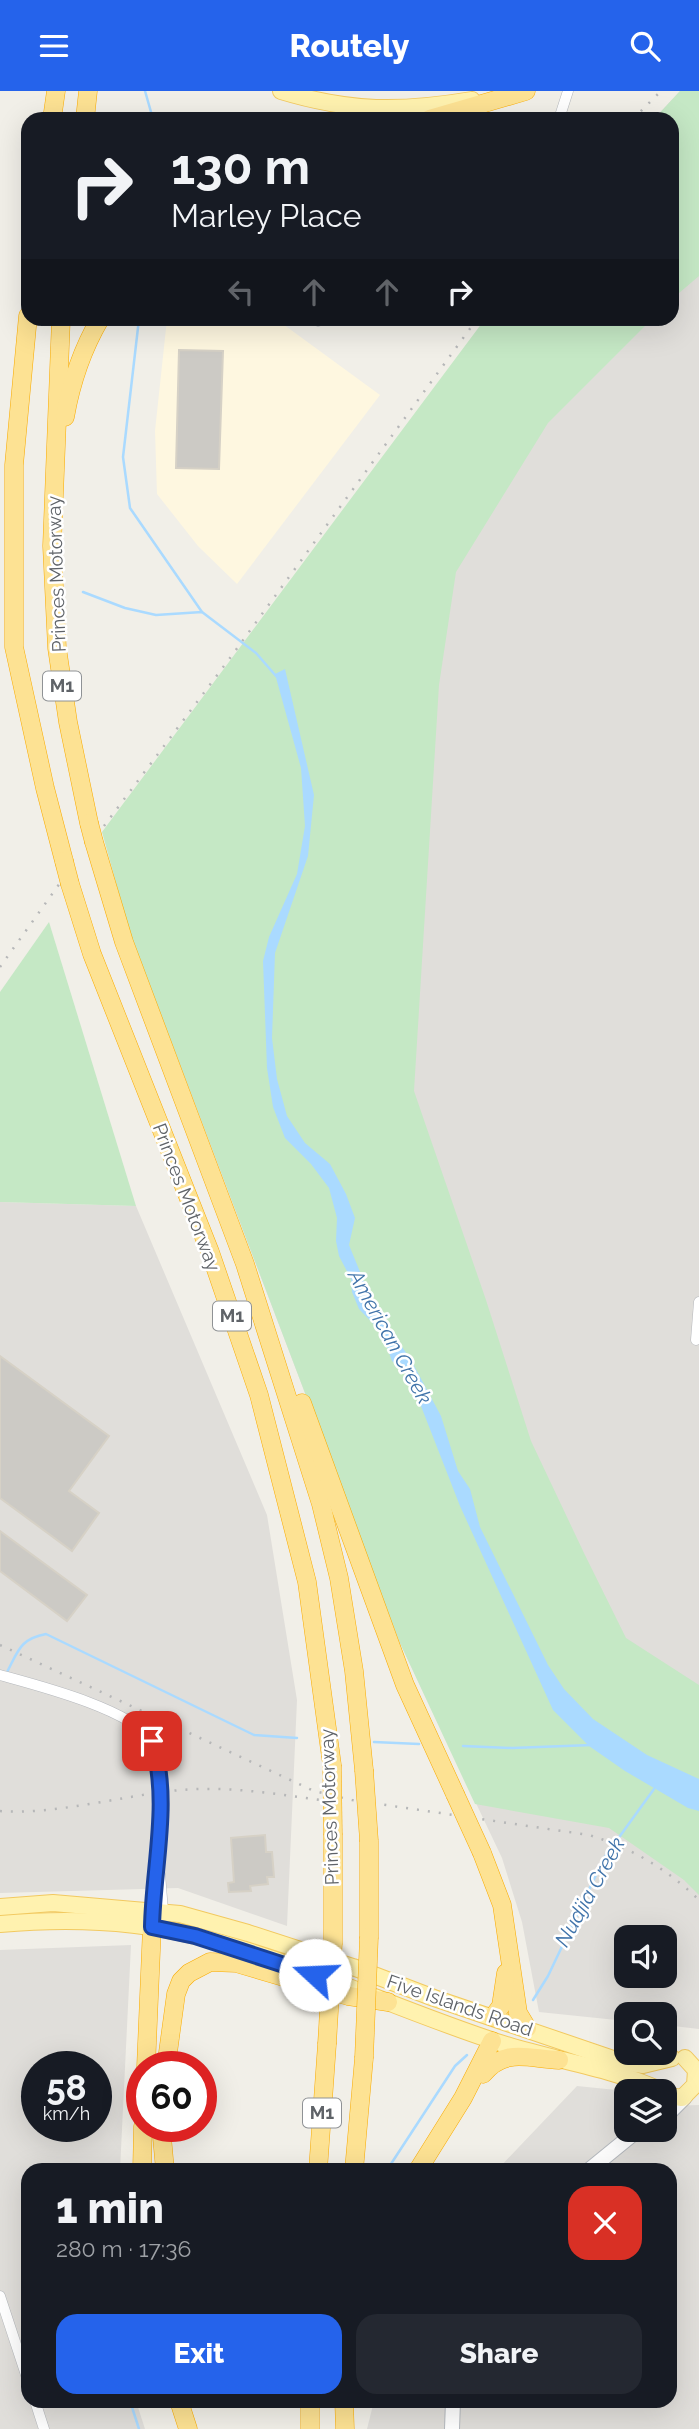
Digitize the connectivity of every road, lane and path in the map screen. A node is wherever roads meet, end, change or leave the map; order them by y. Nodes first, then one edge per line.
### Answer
1 (56, 91) edge
2 (88, 91) edge
3 (281, 91) edge
4 (516, 91) edge
5 (526, 91) edge
6 (568, 91) edge
7 (53, 112) edge
8 (86, 112) edge
9 (454, 112) edge
10 (561, 112) edge
11 (27, 326) edge
12 (61, 326) edge
13 (96, 326) edge
14 (52, 546) junction
15 (245, 1264) junction
16 (699, 1302) edge
17 (695, 1340) dead end
18 (0, 1675) edge
19 (0, 1907) edge
20 (157, 1919) junction
21 (0, 1924) edge
22 (507, 1935) junction
23 (388, 2002) junction
24 (412, 2012) junction
25 (490, 2020) junction
26 (527, 2028) junction
27 (492, 2041) junction
28 (326, 2050) junction
29 (147, 2051) edge
30 (159, 2051) edge
31 (167, 2051) edge
32 (685, 2059) edge
33 (559, 2060) junction
34 (635, 2079) edge
35 (661, 2079) edge
36 (691, 2094) edge
37 (463, 2098) junction
38 (677, 2106) edge
39 (143, 2142) edge
40 (162, 2142) edge
41 (624, 2142) edge
42 (142, 2163) edge
43 (164, 2163) edge
44 (308, 2163) edge
45 (318, 2163) edge
46 (356, 2163) edge
47 (422, 2163) edge
48 (598, 2163) edge
49 (0, 2296) edge
50 (21, 2360) edge
51 (36, 2408) edge
52 (181, 2408) edge
53 (310, 2408) edge
54 (345, 2408) edge
55 (453, 2408) edge
56 (44, 2429) edge
57 (188, 2429) edge
58 (310, 2429) edge
59 (345, 2429) edge
60 (452, 2429) edge

1 - 7 highway
2 - 8 highway
3 - 4 main road
5 - 9 highway
6 - 10 street
11 - 28 highway, Princes Motorway / M1, bridge
12 - 14 highway, Princes Motorway / M1
13 - 14 highway
14 - 15 highway, Princes Motorway / M1, bridge
15 - 22 highway, bridge
15 - 46 highway, Princes Motorway / M1, bridge
16 - 17 street
18 - 20 street
19 - 20 main road, Five Islands Road
20 - 21 main road, Five Islands Road
20 - 23 main road, Five Islands Road
20 - 25 main road, Five Islands Road
20 - 29 highway
20 - 30 highway
22 - 25 highway
22 - 26 highway
23 - 24 main road, Five Islands Road
23 - 31 highway
24 - 25 main road
24 - 27 main road, Five Islands Road
25 - 26 main road, Five Islands Road
25 - 27 main road
26 - 32 main road, Five Islands Road
27 - 33 main road, Five Islands Road
27 - 37 highway
28 - 44 highway
28 - 45 highway, Princes Motorway / M1
32 - 35 main road
32 - 36 main road
33 - 34 main road, Five Islands Road
33 - 37 highway
36 - 38 main road
37 - 47 highway
39 - 42 highway
40 - 43 highway
41 - 48 main road
49 - 50 street
51 - 56 street
52 - 57 highway
53 - 58 highway
54 - 59 highway
55 - 60 main road

